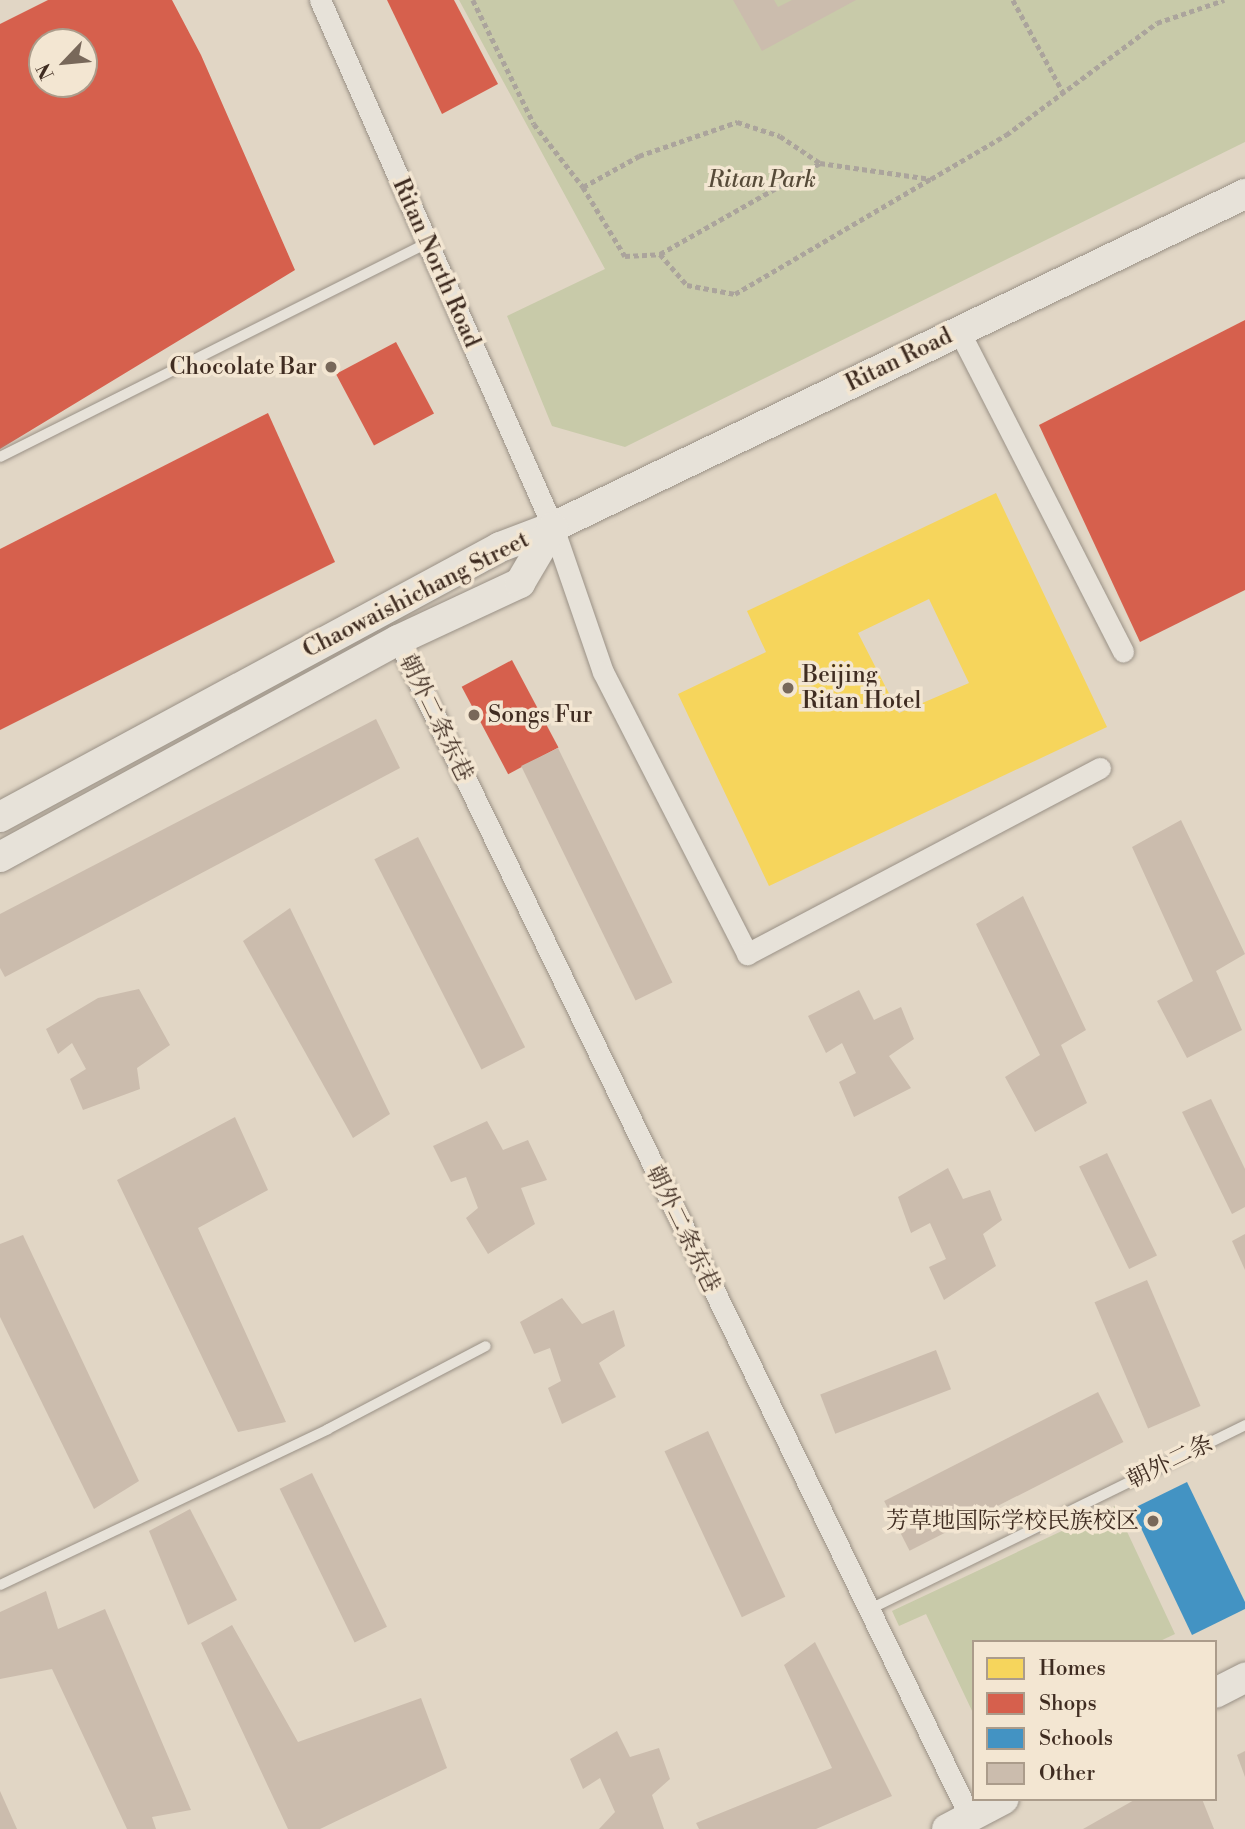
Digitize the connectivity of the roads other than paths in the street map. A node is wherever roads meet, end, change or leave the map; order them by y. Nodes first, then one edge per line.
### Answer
1 (320, 0) edge
2 (1245, 194) edge
3 (428, 243) junction
4 (959, 331) junction
5 (0, 457) edge
6 (553, 527) junction
7 (398, 640) junction
8 (1123, 652) dead end
9 (1100, 768) dead end
10 (0, 817) edge
11 (0, 857) edge
12 (486, 1346) dead end
13 (1245, 1425) edge
14 (0, 1585) edge
15 (868, 1610) junction
16 (1245, 1678) edge
17 (1217, 1692) edge
18 (1000, 1801) edge
19 (958, 1823) edge

1 - 3 street, Ritan North Road
2 - 4 main road, Ritan Road
3 - 5 lane
3 - 6 street, Ritan North Road
4 - 6 main road, Ritan Road
4 - 8 street
6 - 7 main road, Chaowaishichang Street
6 - 9 street, Ritan North Road
6 - 10 main road, Chaowaishichang Street
7 - 11 main road, Chaowaishichang Street
7 - 15 street, 朝外二条东巷
12 - 14 lane
13 - 15 lane, 朝外二条
15 - 19 street, 朝外二条东巷
16 - 17 main road
18 - 19 main road

